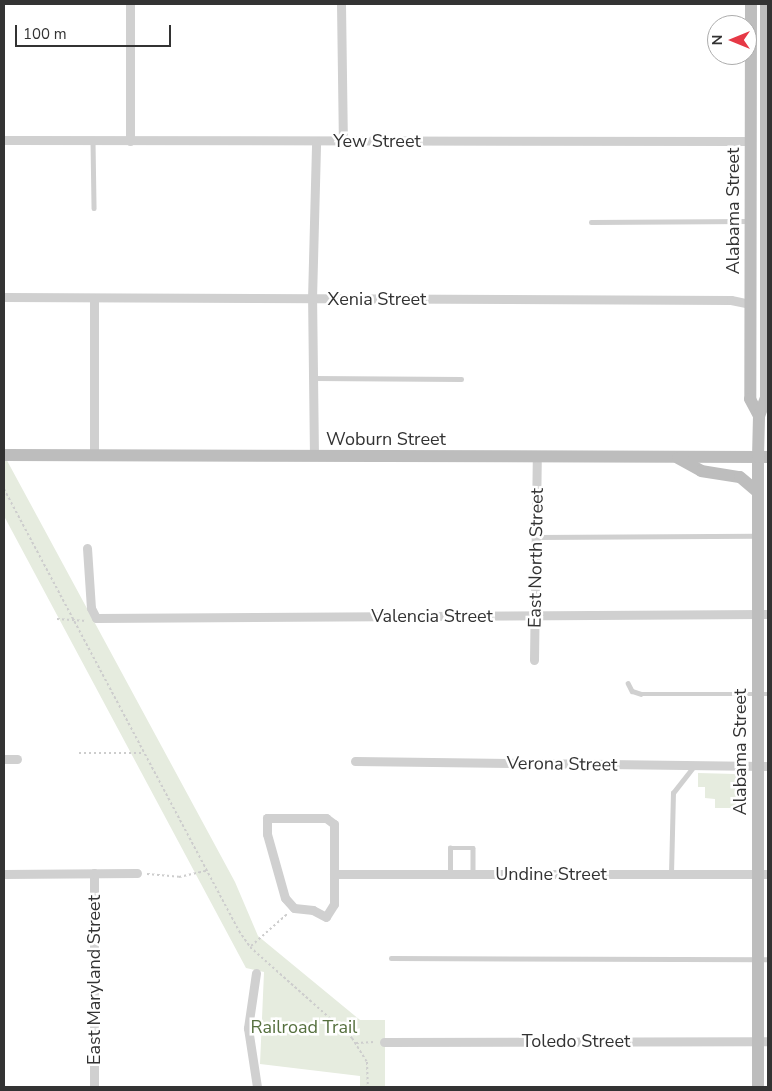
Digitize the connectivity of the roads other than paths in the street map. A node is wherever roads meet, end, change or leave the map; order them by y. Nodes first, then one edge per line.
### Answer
1 (130, 4) edge
2 (341, 4) edge
3 (751, 4) edge
4 (766, 4) edge
5 (767, 64) edge
6 (4, 140) edge
7 (93, 141) junction
8 (130, 141) junction
9 (316, 141) junction
10 (343, 141) junction
11 (751, 141) junction
12 (94, 208) dead end
13 (750, 221) junction
14 (591, 222) dead end
15 (4, 297) edge
16 (94, 298) junction
17 (312, 299) junction
18 (767, 299) edge
19 (750, 304) junction
20 (314, 378) junction
21 (461, 379) dead end
22 (758, 416) junction
23 (4, 455) edge
24 (94, 455) junction
25 (314, 456) junction
26 (537, 456) junction
27 (676, 456) junction
28 (763, 457) edge
29 (758, 492) junction
30 (758, 536) junction
31 (534, 537) junction
32 (87, 548) dead end
33 (763, 614) edge
34 (534, 615) junction
35 (534, 660) dead end
36 (628, 683) dead end
37 (763, 694) edge
38 (4, 759) edge
39 (16, 759) dead end
40 (355, 762) dead end
41 (694, 765) junction
42 (763, 766) edge
43 (94, 873) junction
44 (137, 873) road end
45 (4, 874) edge
46 (334, 874) junction
47 (450, 874) junction
48 (473, 874) junction
49 (671, 874) junction
50 (763, 874) edge
51 (390, 958) dead end
52 (763, 959) edge
53 (256, 973) dead end
54 (763, 1041) edge
55 (384, 1042) road end
56 (94, 1087) edge
57 (256, 1087) edge
58 (758, 1087) edge

1 - 8 street
2 - 10 street
3 - 11 main road, Alabama Street
4 - 5 main road, Alabama Street
5 - 18 main road, Alabama Street
6 - 7 street, Yew Street
7 - 8 street, Yew Street
7 - 12 lane
8 - 9 street, Yew Street
9 - 10 street, Yew Street
9 - 17 street
10 - 11 street, Yew Street
11 - 13 main road, Alabama Street
13 - 14 lane
13 - 19 main road, Alabama Street
15 - 16 street, Xenia Street
16 - 17 street, Xenia Street
16 - 24 street
17 - 19 street, Xenia Street
17 - 20 street
18 - 22 main road, Alabama Street
19 - 22 main road, Alabama Street
20 - 21 lane
20 - 25 street
22 - 28 main road, Alabama Street
23 - 24 main road, Woburn Street
24 - 25 main road, Woburn Street
25 - 26 main road, Woburn Street
26 - 27 main road, Woburn Street
26 - 31 street, East North Street
27 - 28 main road, Woburn Street
27 - 29 main road
28 - 29 main road, Alabama Street
29 - 30 main road, Alabama Street
30 - 31 lane
30 - 33 main road, Alabama Street
31 - 34 street, East North Street
32 - 34 street, Valencia Street
33 - 34 street, Valencia Street
33 - 37 main road, Alabama Street
34 - 35 street, East North Street
36 - 37 lane
37 - 42 main road, Alabama Street
38 - 39 street
40 - 41 street, Verona Street
41 - 42 street, Verona Street
41 - 49 lane
42 - 50 main road, Alabama Street
43 - 44 street
43 - 45 street
43 - 56 street, East Maryland Street
46 - 46 street
46 - 47 street, Undine Street
47 - 48 street, Undine Street
47 - 48 lane
48 - 49 street, Undine Street
49 - 50 street, Undine Street
50 - 52 main road, Alabama Street
51 - 52 lane
52 - 54 main road, Alabama Street
53 - 57 street
54 - 55 street, Toledo Street
54 - 58 main road, Alabama Street

